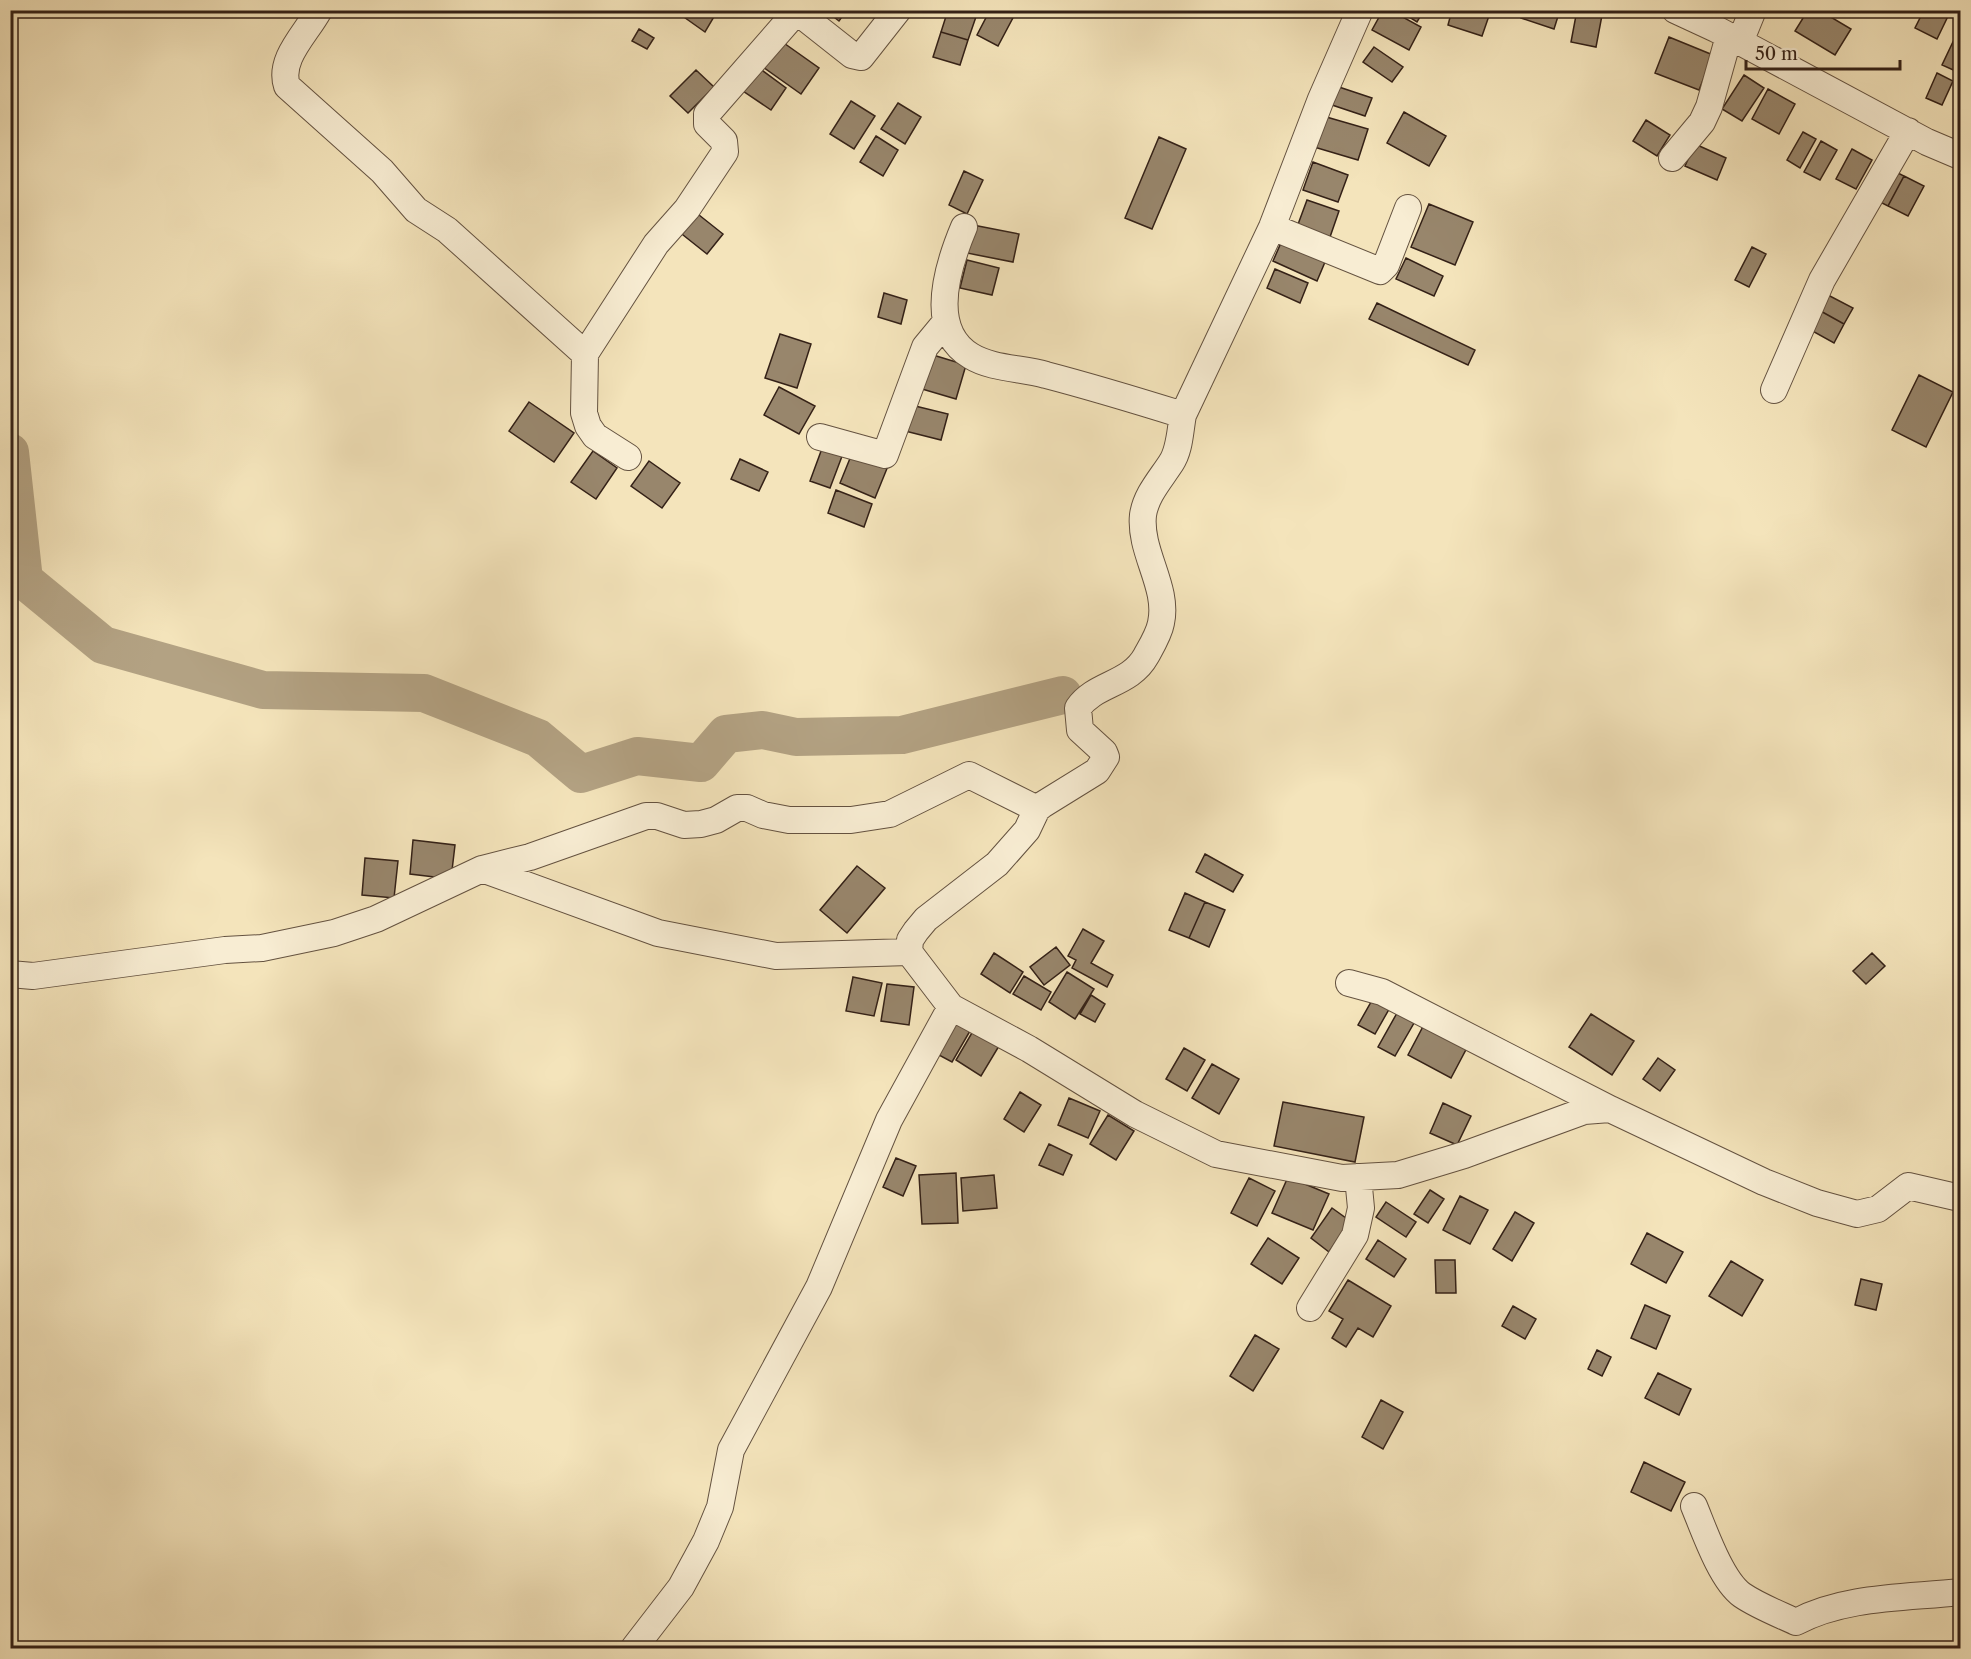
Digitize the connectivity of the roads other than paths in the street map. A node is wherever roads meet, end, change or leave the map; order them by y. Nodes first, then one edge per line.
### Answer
1 (319, 10) edge
2 (898, 10) edge
3 (1360, 10) edge
4 (1675, 10) edge
5 (1753, 10) edge
6 (796, 11) edge
7 (1734, 39) junction
8 (1908, 131) junction
9 (1960, 156) edge
10 (1672, 158) dead end
11 (1408, 208) dead end
12 (964, 227) dead end
13 (1272, 227) junction
14 (944, 324) junction
15 (585, 354) junction
16 (1774, 390) dead end
17 (1183, 415) junction
18 (820, 437) dead end
19 (628, 457) dead end
20 (1036, 809) junction
21 (482, 869) junction
22 (909, 952) junction
23 (10, 974) edge
24 (1349, 983) dead end
25 (951, 1007) junction
26 (1610, 1109) junction
27 (1358, 1177) junction
28 (1960, 1198) edge
29 (1310, 1308) dead end
30 (1694, 1506) dead end
31 (1960, 1592) edge
32 (634, 1648) edge

1 - 15 street
2 - 6 street
3 - 13 street
4 - 7 street
5 - 7 street
6 - 15 street
7 - 8 street
7 - 10 street
8 - 9 street
8 - 16 street
11 - 13 street
12 - 14 street
13 - 17 street
14 - 17 street
14 - 18 street
15 - 19 street
17 - 20 street
20 - 21 street
20 - 22 street
21 - 22 street
21 - 23 street
22 - 25 street
24 - 26 street
25 - 27 street
25 - 32 street
26 - 27 street
26 - 28 street
27 - 29 street
30 - 31 street

